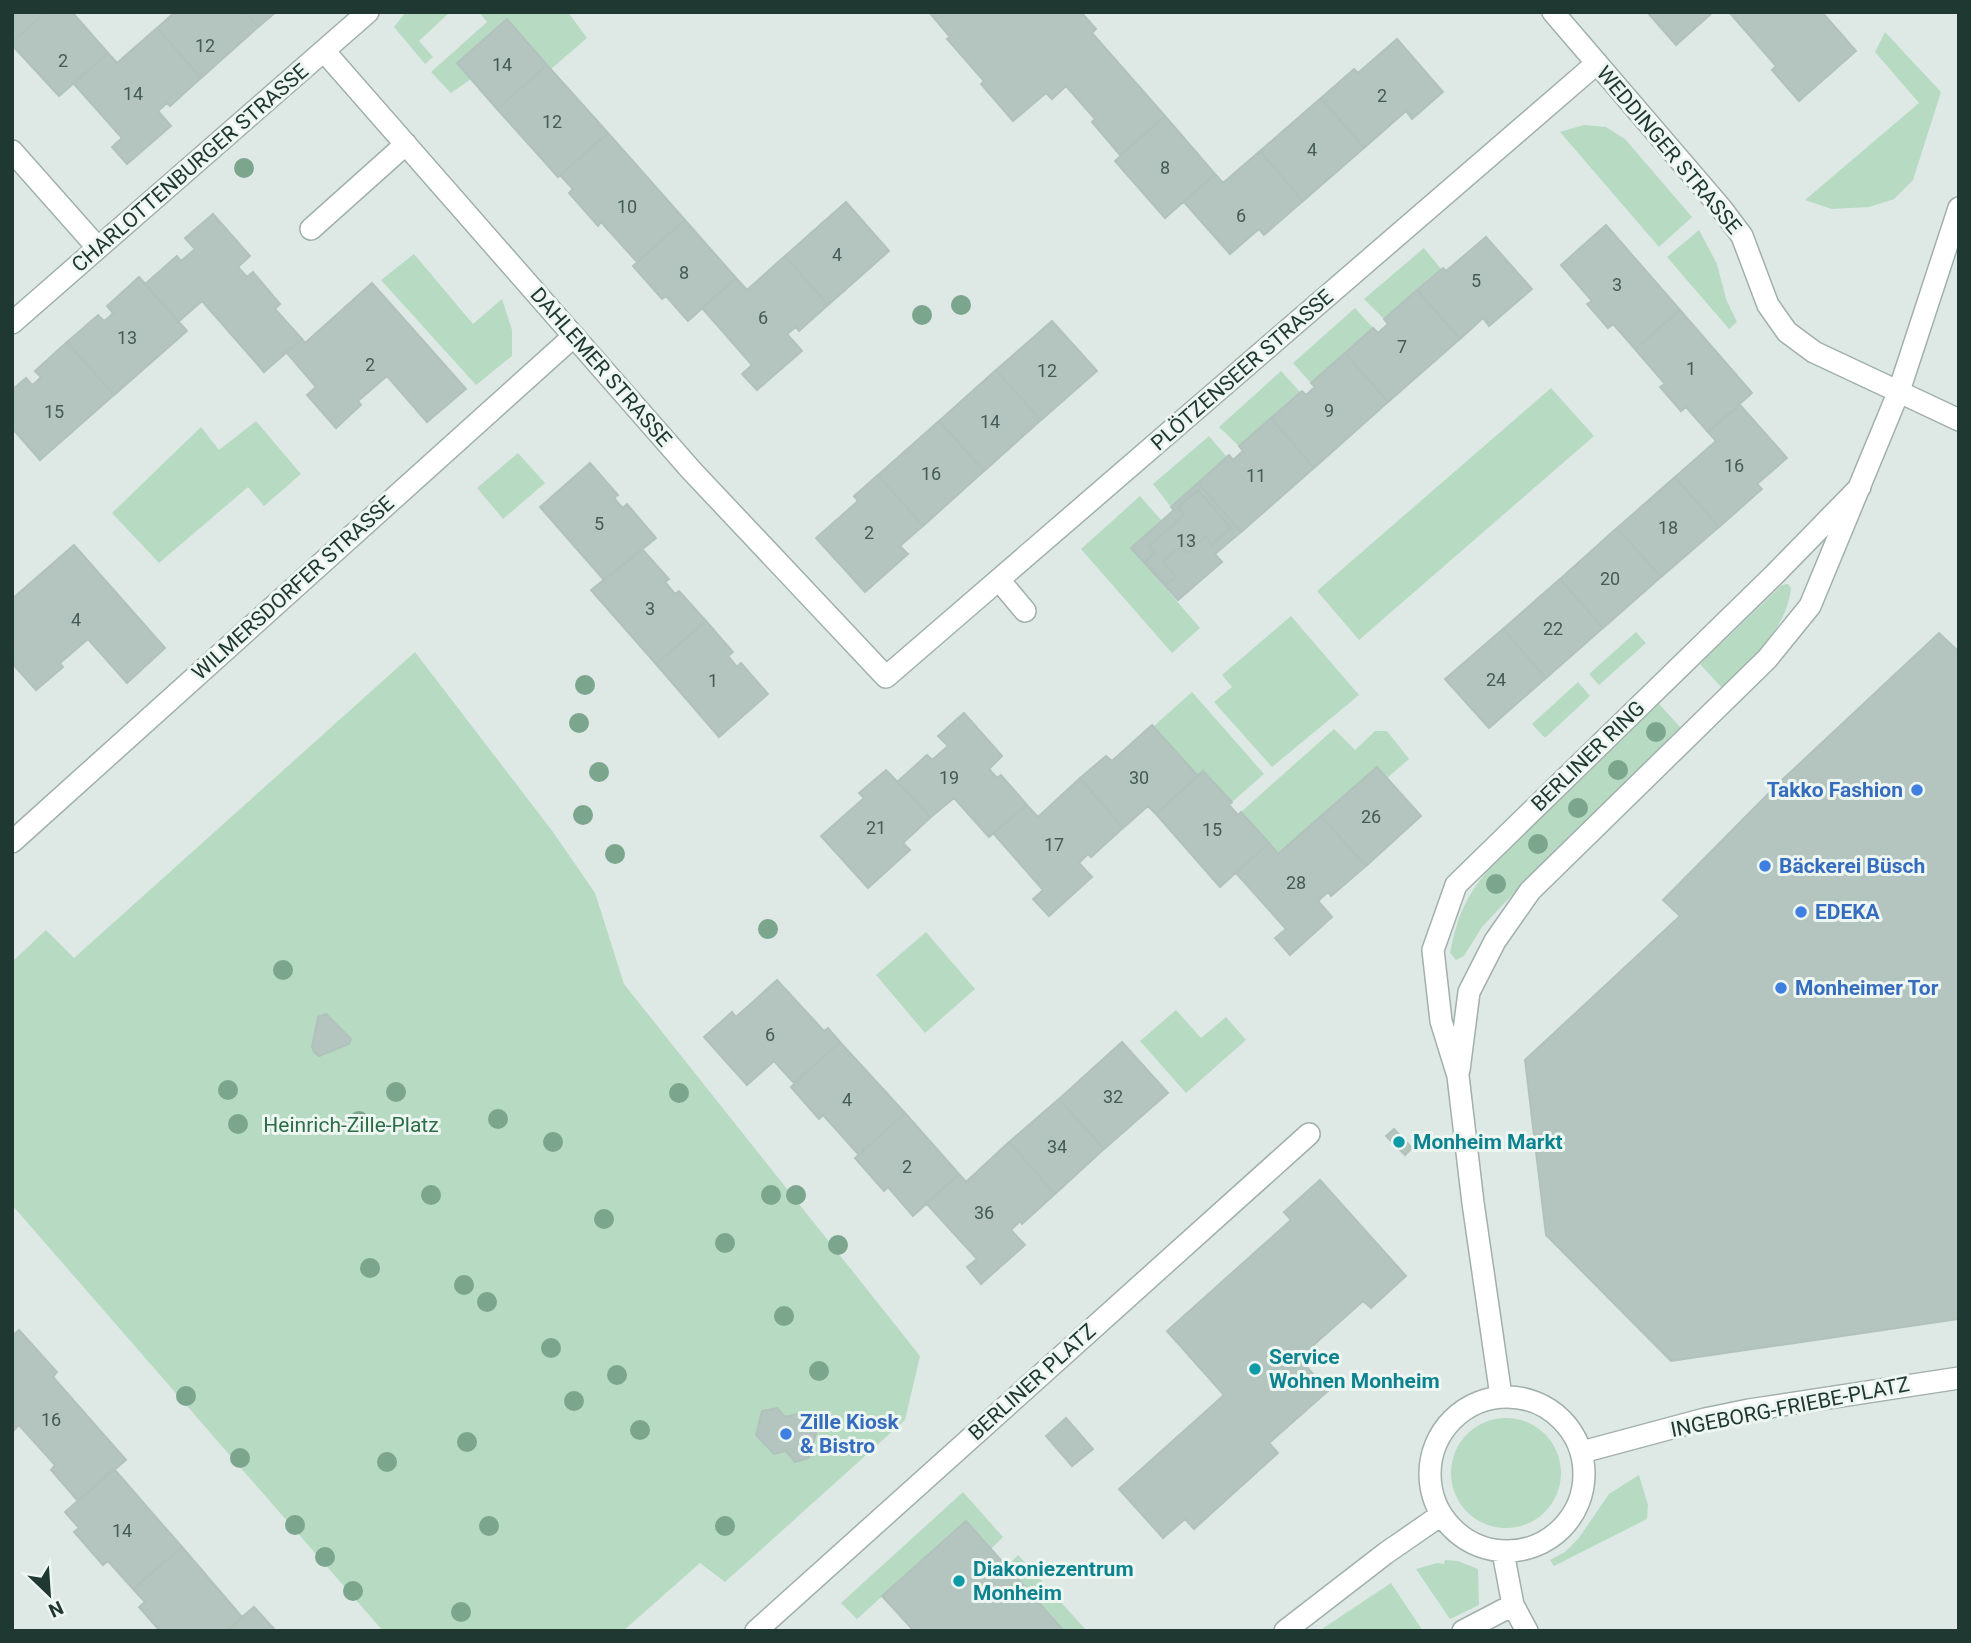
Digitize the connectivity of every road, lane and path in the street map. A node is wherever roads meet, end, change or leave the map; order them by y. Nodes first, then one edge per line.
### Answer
1 (368, 12) edge
2 (1553, 12) edge
3 (324, 51) junction
4 (1597, 63) junction
5 (406, 144) junction
6 (12, 151) edge
7 (1959, 208) edge
8 (311, 229) dead end
9 (98, 248) junction
10 (12, 323) edge
11 (574, 336) junction
12 (1899, 391) junction
13 (1959, 420) edge
14 (1860, 487) junction
15 (999, 580) junction
16 (1025, 611) dead end
17 (886, 677) joint
18 (12, 842) edge
19 (1458, 1076) junction
20 (1309, 1134) dead end
21 (1959, 1377) edge
22 (1501, 1396) junction
23 (1582, 1452) junction
24 (1441, 1515) junction
25 (1503, 1552) junction
26 (1513, 1605) junction
27 (756, 1631) edge
28 (1285, 1631) edge
29 (1463, 1631) edge
30 (1527, 1631) edge

1 - 3 street, CHARLOTTENBURGER STRASSE
2 - 4 street, WEDDINGER STRASSE
3 - 5 street, DAHLEMER STRASSE
3 - 9 street, CHARLOTTENBURGER STRASSE
4 - 12 street, WEDDINGER STRASSE
4 - 15 street, PLÖTZENSEER STRASSE
5 - 8 street
5 - 11 street, DAHLEMER STRASSE
6 - 9 street
7 - 12 street, BERLINER RING
9 - 10 street, CHARLOTTENBURGER STRASSE
11 - 17 street, DAHLEMER STRASSE
11 - 18 street, WILMERSDORFER STRASSE
12 - 13 street, WEDDINGER STRASSE
12 - 14 street, BERLINER RING
14 - 19 street, BERLINER RING
14 - 19 street, BERLINER RING
15 - 16 street
15 - 17 street, PLÖTZENSEER STRASSE
19 - 22 street, BERLINER RING
20 - 27 street, BERLINER PLATZ
21 - 23 street, INGEBORG-FRIEBE-PLATZ
22 - 23 street
22 - 24 street
23 - 25 street
24 - 25 street
24 - 28 street
25 - 26 street
26 - 29 street
26 - 30 street

